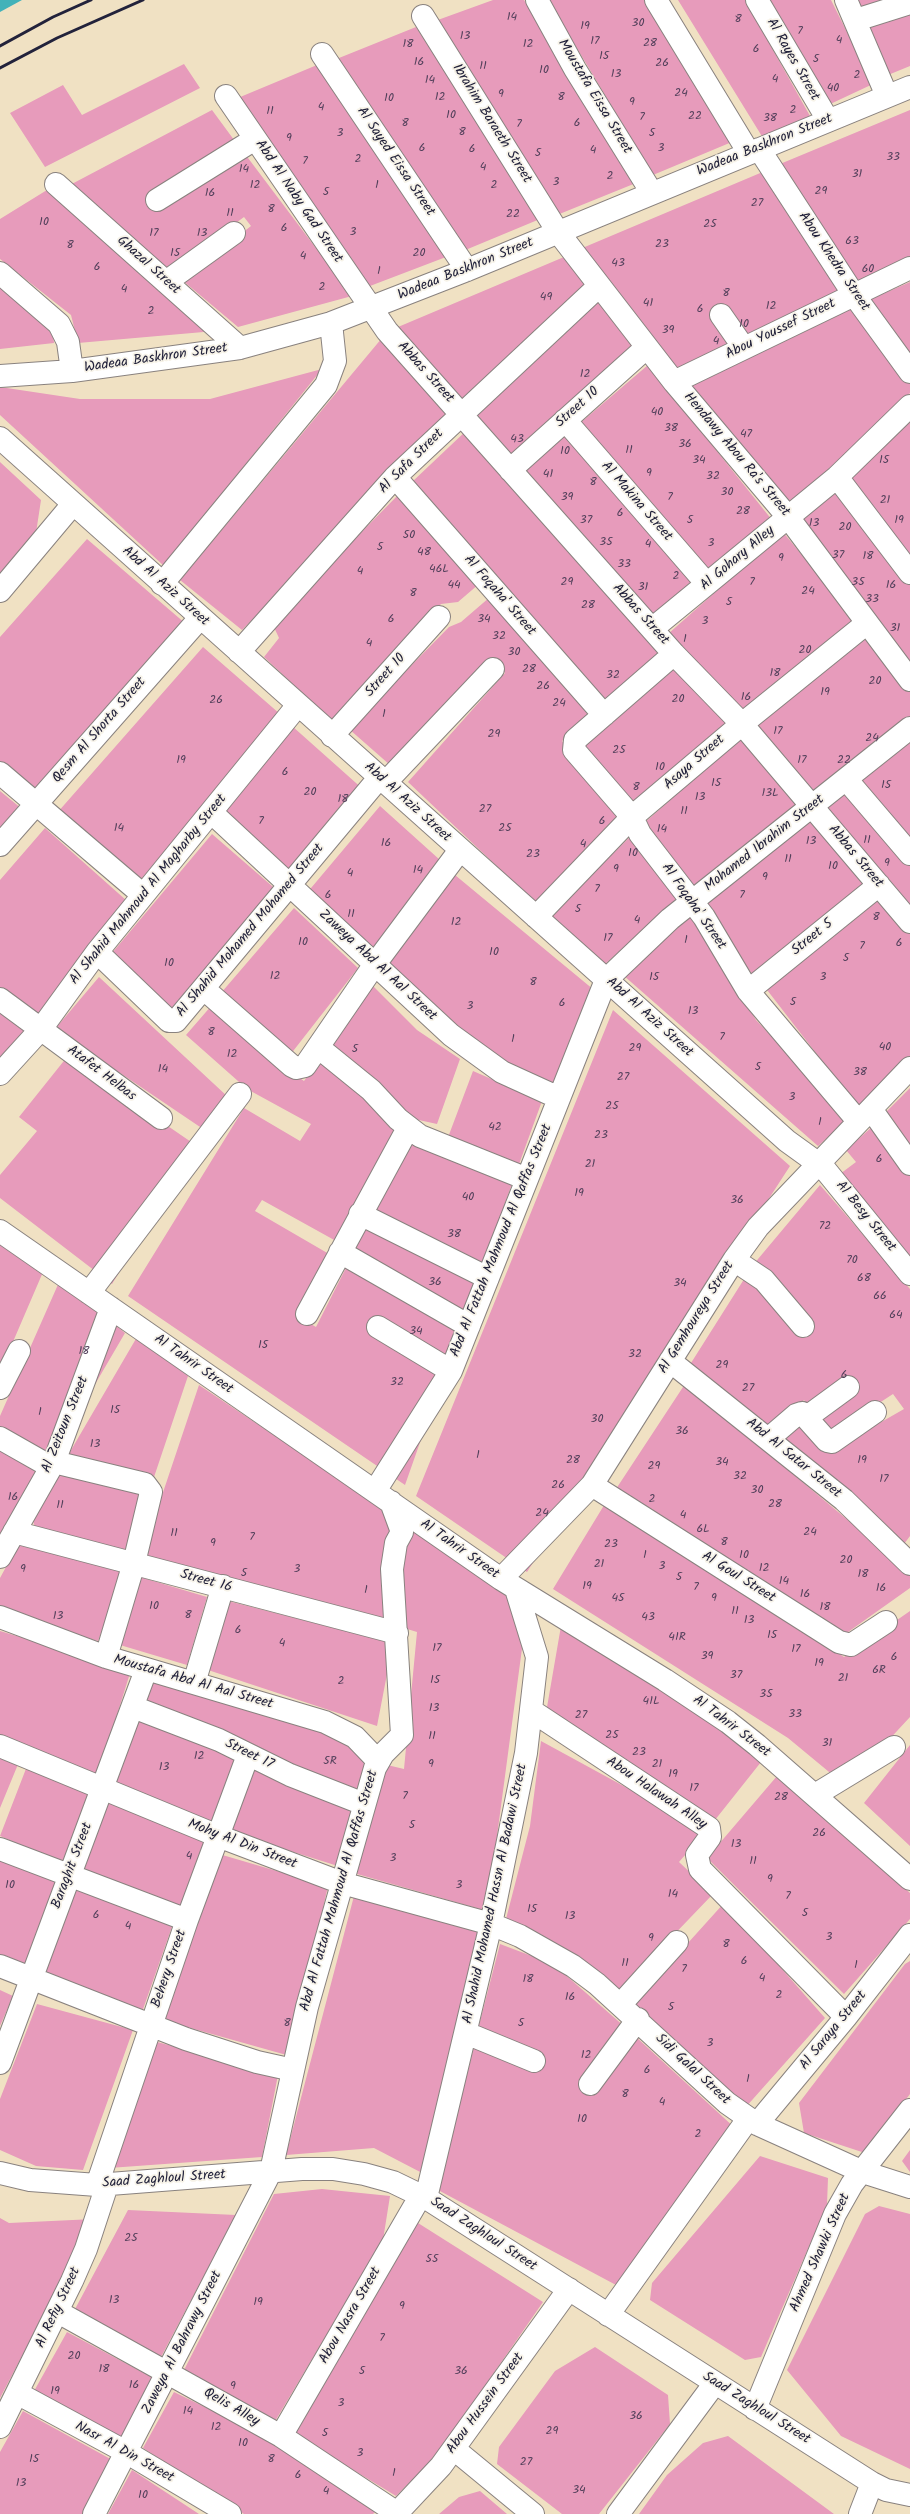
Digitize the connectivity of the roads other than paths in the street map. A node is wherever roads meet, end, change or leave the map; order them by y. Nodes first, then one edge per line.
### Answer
1 (537, 0) edge
2 (656, 0) edge
3 (757, 0) edge
4 (846, 0) edge
5 (910, 3) edge
6 (423, 16) dead end
7 (856, 20) junction
8 (322, 54) dead end
9 (910, 87) edge
10 (226, 96) dead end
11 (887, 96) junction
12 (828, 120) junction
13 (255, 139) junction
14 (754, 151) junction
15 (56, 184) dead end
16 (652, 193) junction
17 (156, 200) dead end
18 (558, 232) junction
19 (234, 233) dead end
20 (910, 268) edge
21 (467, 270) junction
22 (0, 274) edge
23 (166, 282) junction
24 (599, 286) junction
25 (854, 295) junction
26 (370, 308) junction
27 (721, 315) dead end
28 (331, 323) junction
29 (647, 347) junction
30 (240, 348) junction
31 (744, 348) junction
32 (72, 371) junction
33 (910, 372) edge
34 (0, 376) edge
35 (674, 382) junction
36 (910, 406) edge
37 (462, 414) junction
38 (565, 420) junction
39 (0, 438) edge
40 (510, 470) junction
41 (395, 477) junction
42 (837, 477) junction
43 (73, 504) junction
44 (788, 517) junction
45 (910, 573) edge
46 (162, 584) junction
47 (707, 584) junction
48 (0, 591) edge
49 (440, 617) dead end
50 (200, 618) junction
51 (867, 623) junction
52 (652, 629) junction
53 (239, 652) junction
54 (674, 654) junction
55 (492, 669) dead end
56 (910, 680) edge
57 (298, 705) junction
58 (604, 715) junction
59 (742, 724) junction
60 (910, 728) edge
61 (332, 736) junction
62 (0, 773) edge
63 (846, 779) junction
64 (382, 780) junction
65 (36, 804) junction
66 (812, 806) junction
67 (211, 812) junction
68 (632, 817) junction
69 (0, 845) edge
70 (460, 850) junction
71 (910, 854) edge
72 (290, 885) junction
73 (879, 885) junction
74 (143, 895) junction
75 (692, 901) junction
76 (536, 917) junction
77 (910, 922) edge
78 (97, 952) junction
79 (375, 964) junction
80 (606, 980) junction
81 (204, 989) junction
82 (748, 991) junction
83 (0, 999) edge
84 (41, 1029) junction
85 (318, 1047) junction
86 (910, 1068) edge
87 (0, 1074) edge
88 (240, 1094) dead end
89 (559, 1098) junction
90 (864, 1115) junction
91 (161, 1118) dead end
92 (408, 1128) junction
93 (818, 1163) junction
94 (910, 1164) edge
95 (527, 1179) junction
96 (360, 1214) junction
97 (0, 1231) edge
98 (340, 1252) junction
99 (734, 1260) junction
100 (910, 1274) edge
101 (488, 1278) junction
102 (89, 1293) junction
103 (111, 1308) junction
104 (307, 1314) dead end
105 (469, 1326) junction
106 (803, 1326) dead end
107 (378, 1327) dead end
108 (18, 1351) dead end
109 (670, 1361) junction
110 (451, 1371) junction
111 (848, 1387) dead end
112 (0, 1388) edge
113 (875, 1412) dead end
114 (807, 1417) junction
115 (0, 1438) edge
116 (768, 1438) junction
117 (53, 1464) junction
118 (592, 1485) junction
119 (383, 1496) junction
120 (14, 1532) junction
121 (907, 1555) edge
122 (0, 1557) edge
123 (134, 1563) junction
124 (509, 1584) junction
125 (223, 1586) junction
126 (0, 1617) edge
127 (886, 1622) dead end
128 (397, 1633) junction
129 (106, 1657) junction
130 (146, 1670) junction
131 (194, 1683) junction
132 (133, 1707) junction
133 (532, 1711) junction
134 (0, 1746) edge
135 (894, 1747) dead end
136 (248, 1754) junction
137 (378, 1761) junction
138 (102, 1788) junction
139 (815, 1795) junction
140 (364, 1804) junction
141 (218, 1836) junction
142 (0, 1849) edge
143 (69, 1875) junction
144 (910, 1879) edge
145 (342, 1883) junction
146 (187, 1920) junction
147 (491, 1924) junction
148 (910, 1935) edge
149 (677, 1942) dead end
150 (0, 1966) edge
151 (30, 1978) junction
152 (621, 2004) junction
153 (846, 2017) junction
154 (638, 2019) junction
155 (151, 2026) junction
156 (466, 2032) junction
157 (534, 2061) dead end
158 (0, 2063) edge
159 (293, 2070) junction
160 (590, 2084) dead end
161 (910, 2110) edge
162 (752, 2121) junction
163 (271, 2171) junction
164 (863, 2172) junction
165 (0, 2173) edge
166 (102, 2185) junction
167 (910, 2187) edge
168 (423, 2197) junction
169 (569, 2290) junction
170 (58, 2312) junction
171 (608, 2315) junction
172 (167, 2372) junction
173 (715, 2383) junction
174 (17, 2393) junction
175 (755, 2409) junction
176 (0, 2427) edge
177 (281, 2436) junction
178 (454, 2449) junction
179 (126, 2452) junction
180 (872, 2483) junction
181 (910, 2495) edge
182 (94, 2514) edge
183 (230, 2514) edge
184 (397, 2514) edge
185 (533, 2514) edge
186 (618, 2514) edge
187 (860, 2514) edge

1 - 16 street, Moustafa Eissa Street
2 - 14 street, Abou Khedra Street
3 - 12 street, Al Rayes Street
4 - 7 street
5 - 7 street
6 - 18 street, Ibrahim Baraeth Street
7 - 11 street
8 - 21 street, Al Sayed Eissa Street
9 - 11 street, Wadeaa Baskhron Street
10 - 13 street, Abd Al Naby Gad Street
11 - 12 street, Wadeaa Baskhron Street
12 - 14 street, Wadeaa Baskhron Street
13 - 17 street
13 - 26 street, Abd Al Naby Gad Street
14 - 16 street, Wadeaa Baskhron Street
14 - 25 street, Abou Khedra Street
15 - 23 street, Ghazal Street
16 - 18 street, Wadeaa Baskhron Street
18 - 21 street, Wadeaa Baskhron Street
18 - 24 street, Hendawy Abou Ra's Street
19 - 23 street
20 - 25 street, Abou Youssef Street
21 - 26 street, Wadeaa Baskhron Street
22 - 32 street
23 - 30 street, Ghazal Street
24 - 29 street, Hendawy Abou Ra's Street
24 - 37 street, Al Safa Street
25 - 31 street, Abou Youssef Street
25 - 33 street, Abou Khedra Street
26 - 28 street, Wadeaa Baskhron Street
26 - 37 street, Abbas Street
27 - 31 street
28 - 30 street, Wadeaa Baskhron Street
28 - 46 street
29 - 35 street, Hendawy Abou Ra's Street
29 - 38 street, Street 10
30 - 32 street, Wadeaa Baskhron Street
31 - 35 street, Abou Youssef Street
32 - 34 street, Wadeaa Baskhron Street
35 - 44 street, Hendawy Abou Ra's Street
36 - 42 street, Al Gohary Alley
37 - 40 street, Abbas Street
37 - 41 street, Al Safa Street
38 - 40 street, Street 10
38 - 47 street, Al Makina Street
39 - 43 street, Abd Al Aziz Street
40 - 52 street, Abbas Street
41 - 53 street, Al Safa Street
41 - 58 street, Al Foqaha' Street
42 - 44 street, Al Gohary Alley
42 - 45 street
43 - 46 street, Abd Al Aziz Street
43 - 48 street
44 - 47 street, Al Gohary Alley
44 - 51 street, Hendawy Abou Ra's Street
46 - 50 street, Abd Al Aziz Street
47 - 52 street, Al Gohary Alley
49 - 61 street, Street 10
50 - 53 street, Abd Al Aziz Street
50 - 65 street, Qesm Al Shorta Street
51 - 56 street, Hendawy Abou Ra's Street
51 - 59 street, Asaya Street
52 - 54 street, Abbas Street
53 - 57 street, Abd Al Aziz Street
54 - 58 street, Al Foqaha' Street
54 - 59 street, Abbas Street
55 - 64 street, Al Shahid Mohamed Mohamed Street
57 - 61 street, Abd Al Aziz Street
57 - 67 street, Al Shahid Mahmoud Al Magharby Street
58 - 68 street, Al Foqaha' Street
59 - 66 street, Abbas Street
59 - 68 street, Asaya Street
60 - 63 street, Mohamed Ibrahim Street
61 - 64 street, Abd Al Aziz Street
62 - 65 street
63 - 66 street, Mohamed Ibrahim Street
63 - 71 street
64 - 70 street, Abd Al Aziz Street
64 - 72 street, Al Shahid Mohamed Mohamed Street
65 - 69 street, Qesm Al Shorta Street
65 - 74 street
66 - 73 street, Abbas Street
66 - 75 street, Mohamed Ibrahim Street
67 - 72 street, Zaweya Abd Al Aal Street
67 - 74 street, Al Shahid Mahmoud Al Magharby Street
68 - 75 street, Al Foqaha' Street
68 - 76 street, Asaya Street
70 - 76 street, Abd Al Aziz Street
70 - 79 street
72 - 79 street, Zaweya Abd Al Aal Street
72 - 81 street, Al Shahid Mohamed Mohamed Street
73 - 77 street, Abbas Street
73 - 82 street, Street 5
74 - 78 street, Al Shahid Mahmoud Al Magharby Street
75 - 80 street, Mohamed Ibrahim Street
75 - 82 street, Al Foqaha' Street
76 - 80 street, Abd Al Aziz Street
78 - 81 street, Al Shahid Mohamed Mohamed Street
78 - 84 street, Al Shahid Mahmoud Al Magharby Street
79 - 85 street
79 - 89 street, Zaweya Abd Al Aal Street
80 - 89 street, Abd Al Fattah Mahmoud Al Qaffas Street
80 - 93 street, Abd Al Aziz Street
81 - 85 street
82 - 90 street, Al Foqaha' Street
83 - 84 street, Atafet Helbas
84 - 87 street, Al Shahid Mahmoud Al Magharby Street
84 - 91 street, Atafet Helbas
85 - 92 street
86 - 90 street, Al Gemhoureya Street
88 - 102 street
89 - 95 street, Abd Al Fattah Mahmoud Al Qaffas Street
90 - 93 street, Al Gemhoureya Street
90 - 94 street, Al Foqaha' Street
92 - 95 street
92 - 96 street
93 - 99 street, Al Gemhoureya Street
93 - 100 street, Al Besy Street
95 - 101 street, Abd Al Fattah Mahmoud Al Qaffas Street
96 - 98 street
96 - 101 street
97 - 102 street, Al Tahrir Street
98 - 104 street
98 - 105 street
99 - 106 street
99 - 109 street, Al Gemhoureya Street
101 - 105 street, Abd Al Fattah Mahmoud Al Qaffas Street
102 - 103 street, Al Tahrir Street
103 - 117 street, Al Zeitoun Street
103 - 119 street, Al Tahrir Street
105 - 110 street, Abd Al Fattah Mahmoud Al Qaffas Street
107 - 110 street
108 - 112 street
109 - 116 street, Abd Al Satar Street
109 - 118 street, Al Gemhoureya Street
110 - 119 street, Abd Al Fattah Mahmoud Al Qaffas Street
111 - 114 street
113 - 114 street
114 - 116 street
115 - 117 street
116 - 121 street, Abd Al Satar Street
117 - 120 street, Al Zeitoun Street
117 - 123 street
118 - 124 street, Al Gemhoureya Street
118 - 127 street, Al Goul Street
119 - 124 street, Al Tahrir Street
119 - 128 street, Abd Al Fattah Mahmoud Al Qaffas Street
120 - 122 street, Al Zeitoun Street
120 - 123 street, Street 16
123 - 125 street, Street 16
123 - 129 street
124 - 133 street, Al Shahid Mohamed Hassn Al Badawi Street
124 - 139 street, Al Tahrir Street
125 - 128 street, Street 16
125 - 131 street
126 - 129 street, Moustafa Abd Al Aal Street
128 - 137 street, Abd Al Fattah Mahmoud Al Qaffas Street
129 - 130 street, Moustafa Abd Al Aal Street
130 - 131 street, Moustafa Abd Al Aal Street
130 - 132 street, Baraghit Street
131 - 137 street, Moustafa Abd Al Aal Street
132 - 136 street, Street 17
132 - 138 street, Baraghit Street
133 - 147 street, Al Shahid Mohamed Hassn Al Badawi Street
133 - 153 street, Abou Halawah Alley
134 - 138 street, Mohy Al Din Street
135 - 139 street
136 - 140 street, Street 17
136 - 141 street, Behery Street
137 - 140 street, Abd Al Fattah Mahmoud Al Qaffas Street
138 - 141 street, Mohy Al Din Street
138 - 143 street, Baraghit Street
139 - 144 street, Al Tahrir Street
140 - 145 street, Abd Al Fattah Mahmoud Al Qaffas Street
141 - 145 street, Mohy Al Din Street
141 - 146 street, Behery Street
142 - 143 street
143 - 146 street
143 - 151 street, Baraghit Street
145 - 147 street, Mohy Al Din Street
145 - 159 street, Abd Al Fattah Mahmoud Al Qaffas Street
146 - 155 street, Behery Street
147 - 152 street, Sidi Galal Street
147 - 156 street, Al Shahid Mohamed Hassn Al Badawi Street
148 - 153 street, Al Saraya Street
149 - 152 street
150 - 151 street
151 - 155 street
151 - 158 street, Baraghit Street
152 - 154 street, Sidi Galal Street
153 - 162 street, Al Saraya Street
154 - 160 street
154 - 162 street, Sidi Galal Street
155 - 159 street
155 - 166 street, Behery Street
156 - 157 street
156 - 168 street, Al Shahid Mohamed Hassn Al Badawi Street
159 - 163 street, Abd Al Fattah Mahmoud Al Qaffas Street
161 - 164 street, Ahmed Shawki Street
162 - 164 street, Sidi Galal Street
162 - 171 street, Al Saraya Street
163 - 166 street, Saad Zaghloul Street
163 - 168 street, Saad Zaghloul Street
163 - 172 street, Zaweya Al Bahrawy Street
164 - 167 street, Sidi Galal Street
164 - 175 street, Ahmed Shawki Street
165 - 166 street, Saad Zaghloul Street
166 - 170 street, Al Refiy Street
168 - 169 street, Saad Zaghloul Street
168 - 177 street, Abou Nasra Street
169 - 171 street, Saad Zaghloul Street
169 - 178 street, Abou Hussein Street
170 - 172 street, Qelis Alley
170 - 174 street, Al Refiy Street
171 - 173 street, Saad Zaghloul Street
172 - 177 street, Qelis Alley
172 - 179 street, Zaweya Al Bahrawy Street
173 - 175 street, Saad Zaghloul Street
173 - 186 street
174 - 176 street, Al Refiy Street
174 - 179 street, Nasr Al Din Street
175 - 180 street, Saad Zaghloul Street
177 - 184 street, Qelis Alley
178 - 184 street, Abou Hussein Street
178 - 185 street
179 - 182 street, Zaweya Al Bahrawy Street
179 - 183 street, Nasr Al Din Street
180 - 181 street, Saad Zaghloul Street
180 - 187 street

